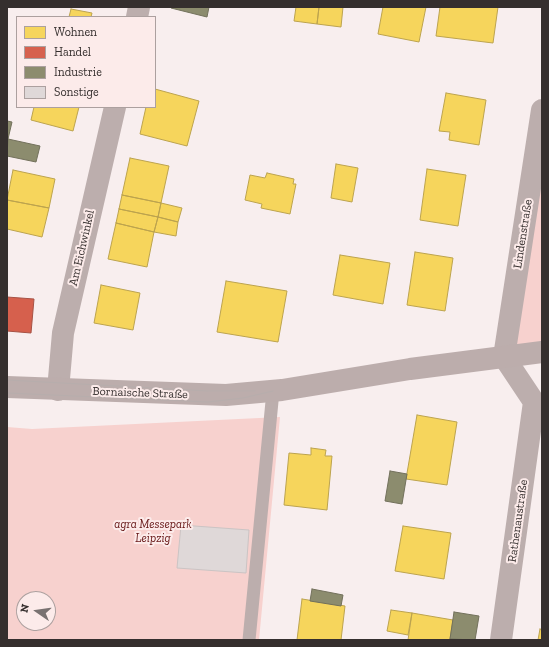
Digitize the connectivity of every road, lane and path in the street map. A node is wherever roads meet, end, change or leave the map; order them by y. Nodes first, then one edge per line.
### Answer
1 (115, 108) edge
2 (542, 110) edge
3 (542, 352) edge
4 (504, 357) junction
5 (7, 387) edge
6 (58, 390) junction
7 (273, 391) junction
8 (538, 398) edge
9 (249, 640) edge
10 (501, 640) edge

1 - 6 street, Am Eichwinkel
2 - 4 street, Lindenstraße
3 - 4 main road, Bornaische Straße
4 - 7 main road, Bornaische Straße
4 - 8 street, Rathenaustraße
5 - 6 main road, Bornaische Straße
6 - 7 main road, Bornaische Straße
7 - 9 lane
8 - 10 street, Rathenaustraße

